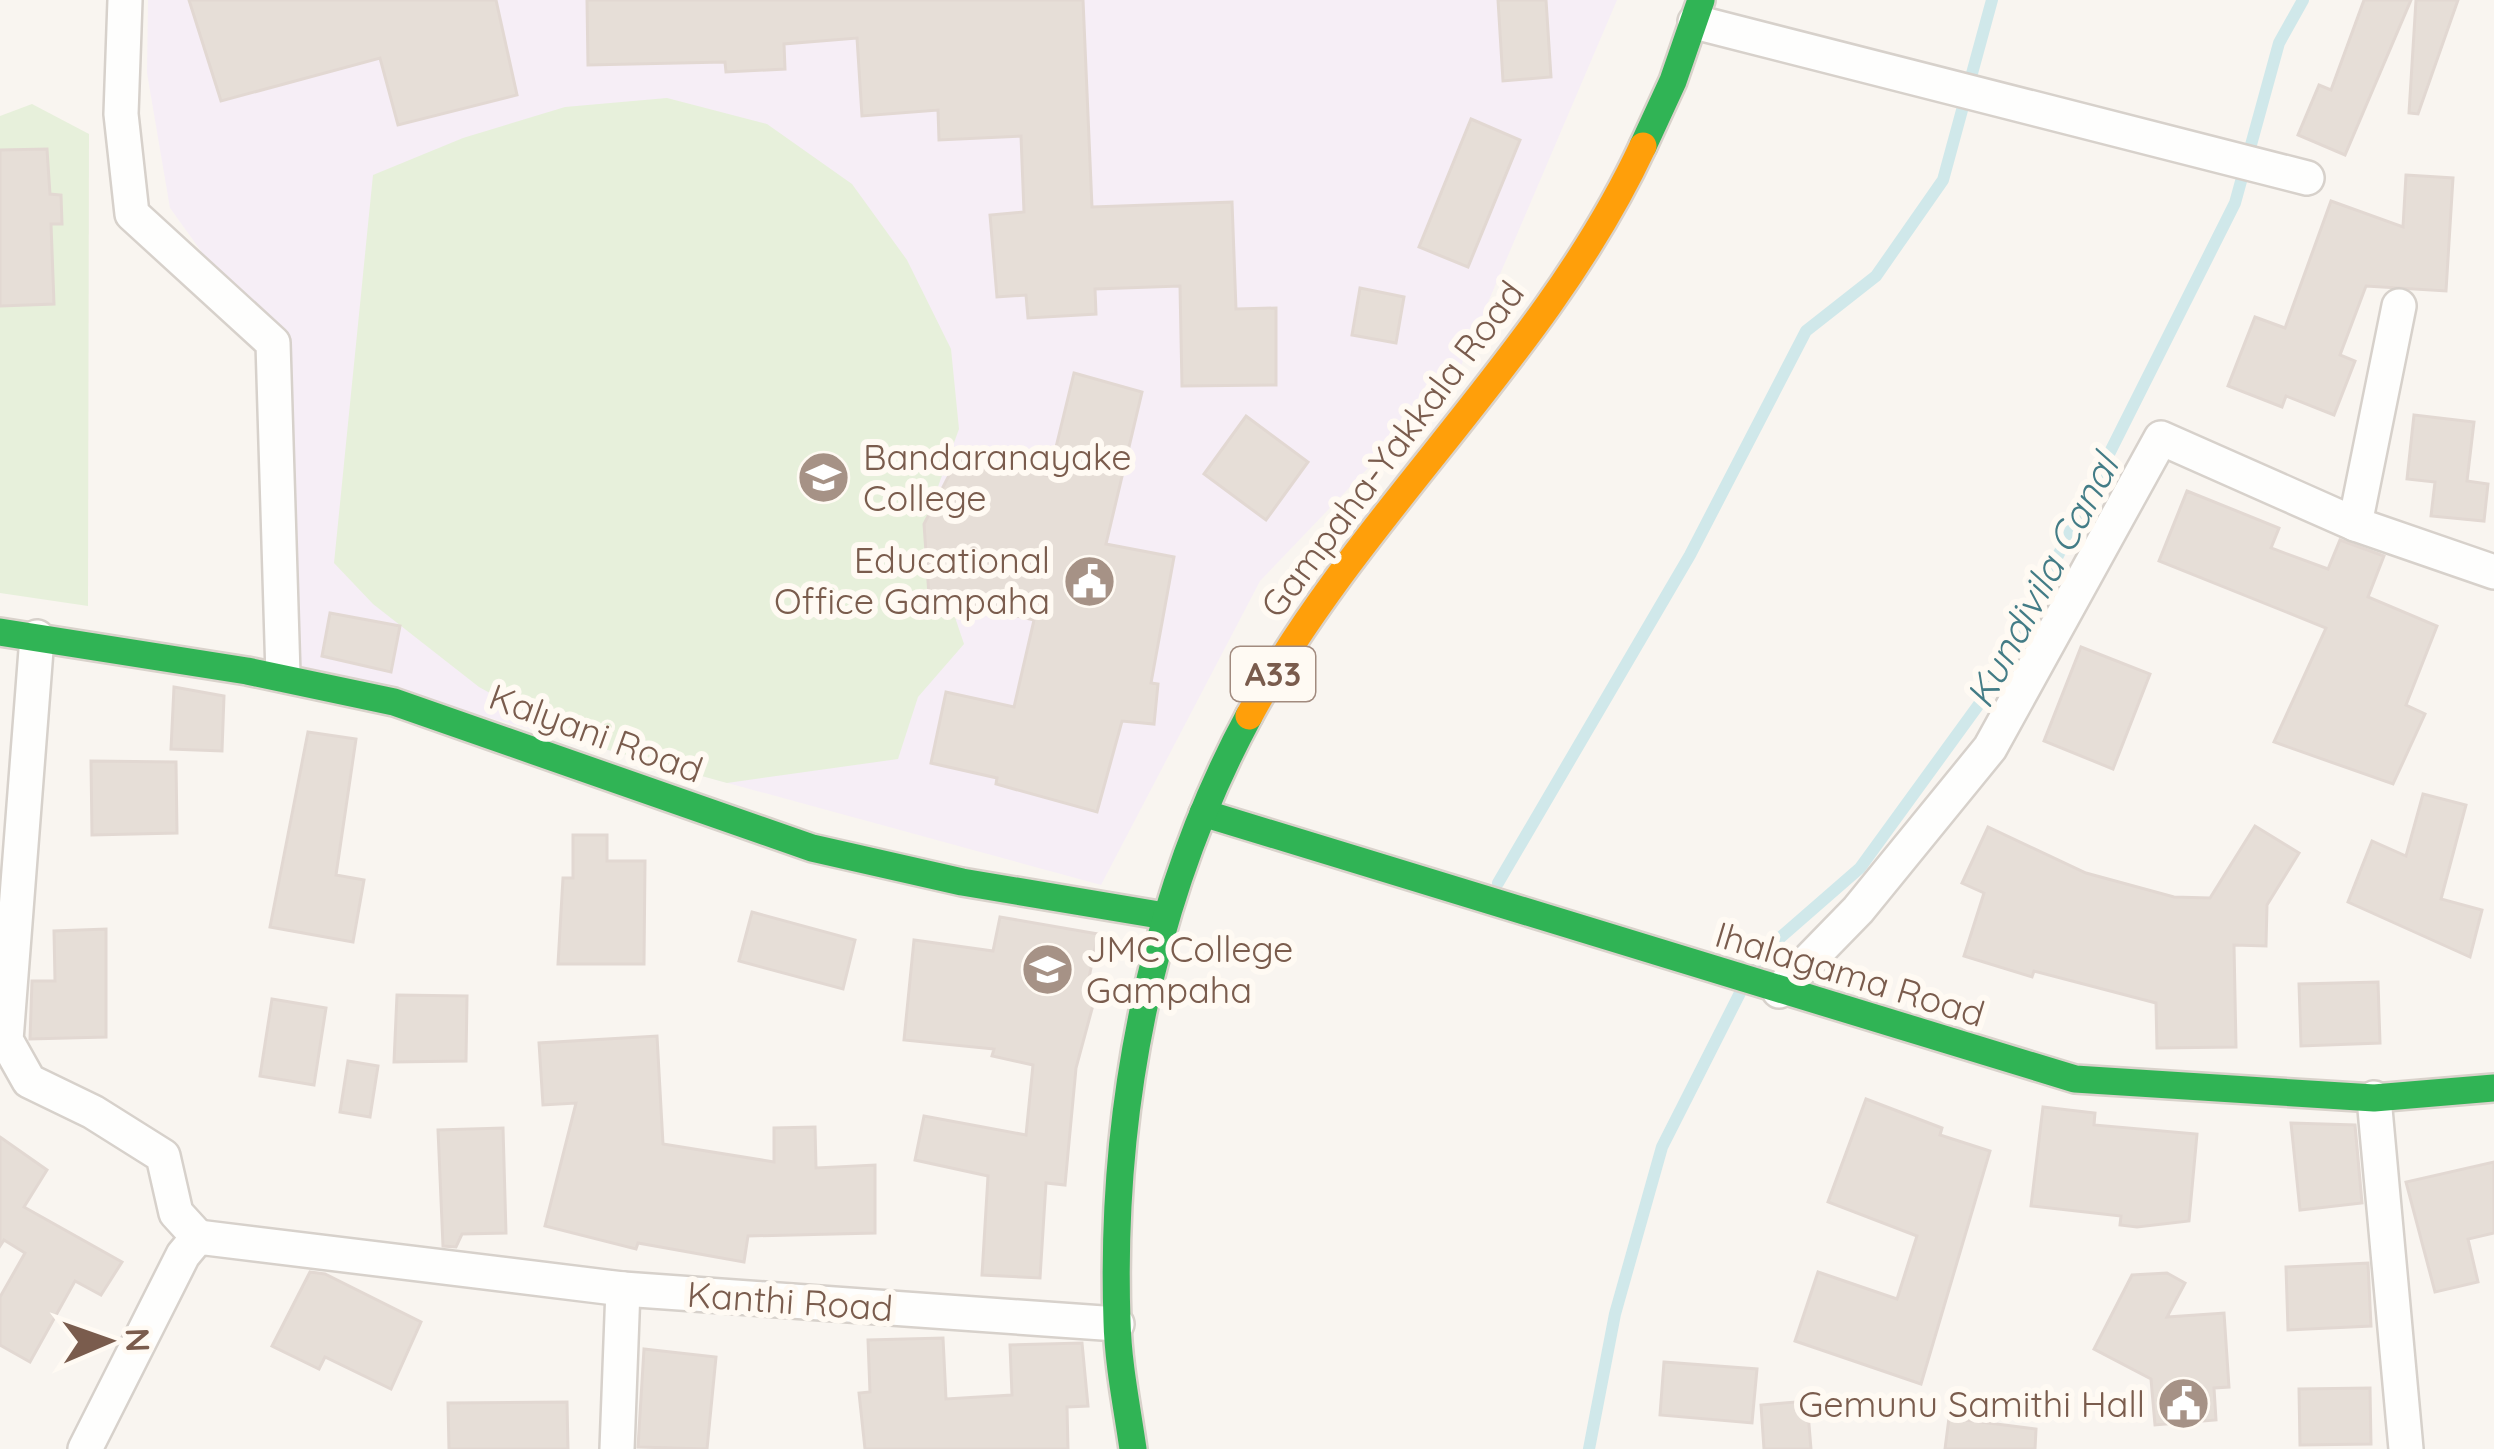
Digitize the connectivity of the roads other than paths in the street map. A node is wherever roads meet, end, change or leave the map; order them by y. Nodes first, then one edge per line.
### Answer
1 (124, 0) edge
2 (1698, 11) edge
3 (2307, 178) dead end
4 (2399, 306) dead end
5 (2355, 524) junction
6 (2494, 572) edge
7 (0, 632) edge
8 (37, 638) junction
9 (283, 675) junction
10 (1203, 813) junction
11 (1165, 916) junction
12 (1779, 992) junction
13 (2494, 1088) edge
14 (2374, 1098) junction
15 (197, 1237) junction
16 (623, 1289) junction
17 (1117, 1324) junction
18 (85, 1449) edge
19 (617, 1449) edge
20 (1133, 1449) edge
21 (2406, 1449) edge

1 - 9 street
2 - 3 street
2 - 10 main road, Gampaha-Yakkala Road / A33
4 - 5 street
5 - 6 street
5 - 12 street
7 - 8 main road, Kalyani Road
8 - 9 main road, Kalyani Road
8 - 15 street
9 - 11 main road, Kalyani Road
10 - 11 main road, Gampaha-Yakkala Road / A33
10 - 12 main road, Ihalagama Road
11 - 17 main road, Gampaha-Yakkala Road / A33
12 - 14 main road, Ihalagama Road
13 - 14 main road, Ihalagama Road
14 - 21 street
15 - 16 street, Kanthi Road
15 - 18 street
16 - 17 street, Kanthi Road
16 - 19 street
17 - 20 main road, Gampaha-Yakkala Road / A33

